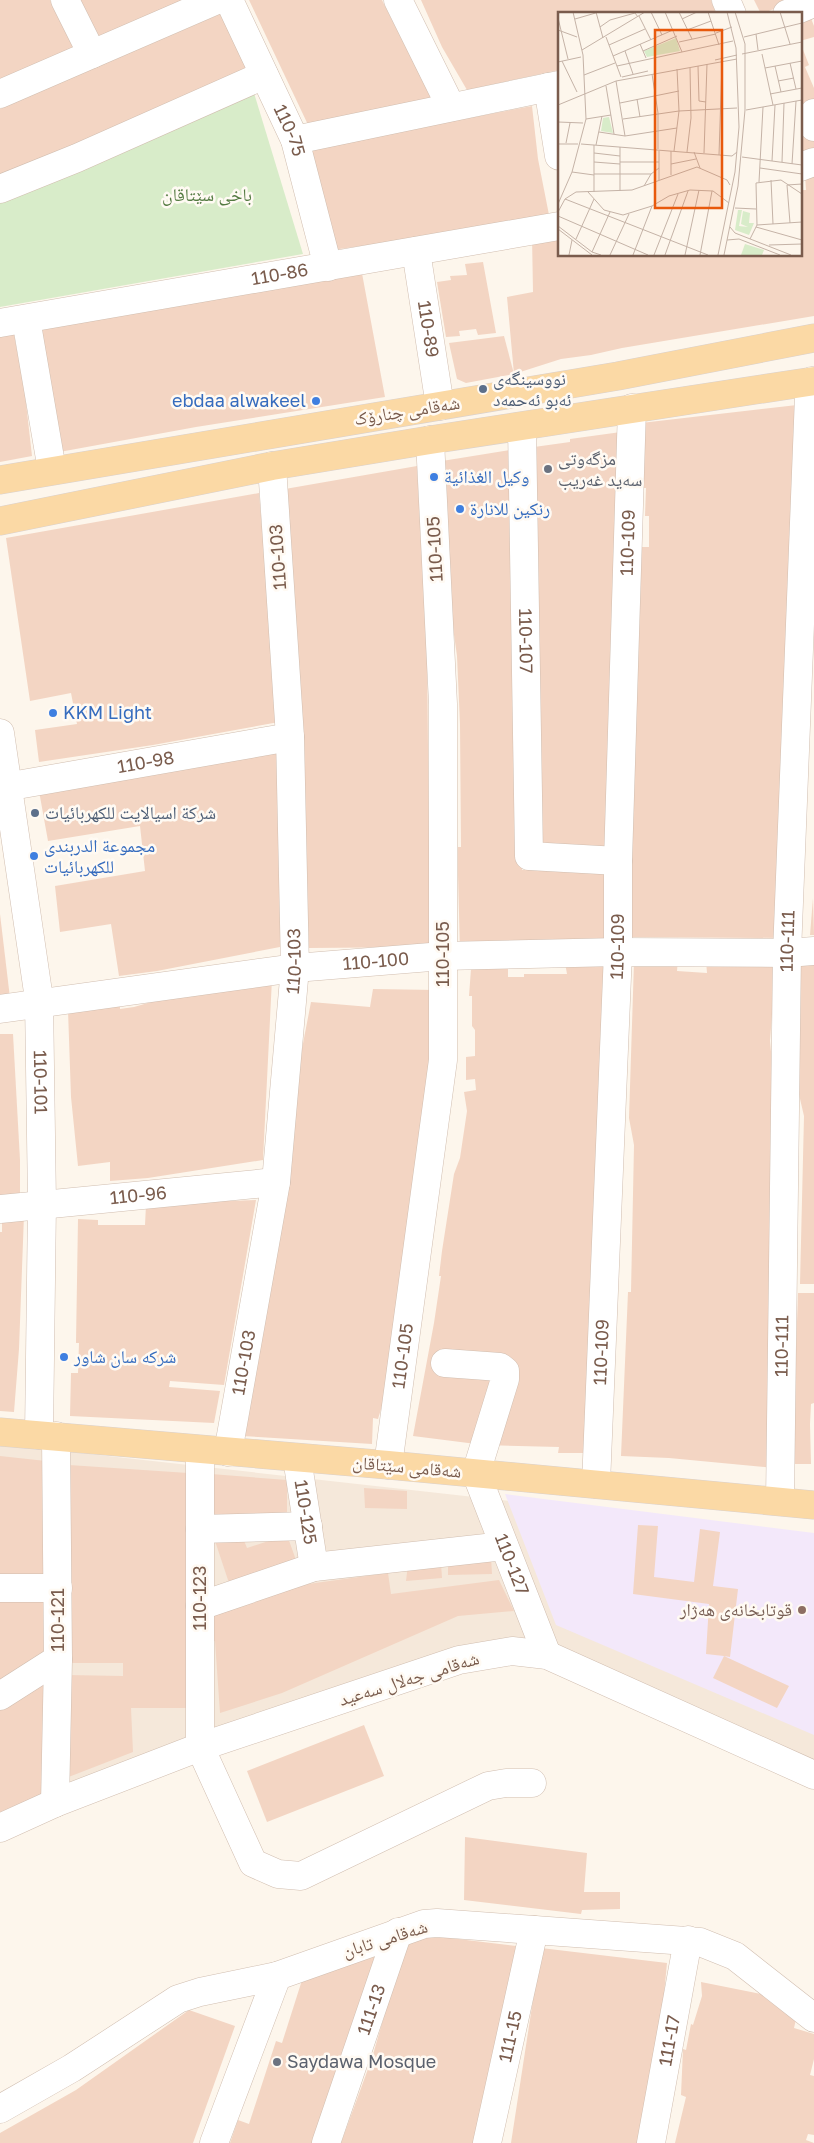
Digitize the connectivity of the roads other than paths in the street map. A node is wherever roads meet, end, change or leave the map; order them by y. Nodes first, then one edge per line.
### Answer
1 (65, 0) edge
2 (217, 0) edge
3 (229, 0) edge
4 (398, 0) edge
5 (726, 0) edge
6 (814, 3) edge
7 (731, 12) edge
8 (792, 12) edge
9 (92, 54) junction
10 (264, 75) junction
11 (554, 86) edge
12 (0, 94) edge
13 (451, 107) junction
14 (814, 113) edge
15 (814, 127) edge
16 (295, 140) junction
17 (558, 142) edge
18 (814, 162) edge
19 (802, 166) edge
20 (0, 189) edge
21 (558, 226) edge
22 (416, 251) junction
23 (328, 267) junction
24 (26, 319) junction
25 (0, 323) edge
26 (814, 338) edge
27 (813, 381) edge
28 (440, 406) junction
29 (632, 408) junction
30 (522, 426) junction
31 (430, 440) junction
32 (272, 466) junction
33 (52, 470) junction
34 (0, 480) edge
35 (0, 521) edge
36 (0, 733) edge
37 (290, 737) junction
38 (4, 787) edge
39 (618, 861) junction
40 (814, 951) edge
41 (618, 952) junction
42 (787, 952) junction
43 (443, 956) junction
44 (295, 968) junction
45 (39, 1002) junction
46 (0, 1008) edge
47 (276, 1182) junction
48 (42, 1204) junction
49 (0, 1209) edge
50 (445, 1363) dead end
51 (0, 1432) edge
52 (47, 1436) junction
53 (200, 1450) junction
54 (228, 1452) junction
55 (298, 1458) junction
56 (388, 1465) junction
57 (476, 1473) junction
58 (596, 1484) junction
59 (780, 1501) junction
60 (814, 1505) edge
61 (308, 1526) junction
62 (200, 1529) junction
63 (504, 1546) junction
64 (314, 1567) junction
65 (0, 1588) edge
66 (58, 1588) junction
67 (200, 1606) junction
68 (547, 1655) junction
69 (58, 1659) junction
70 (0, 1696) edge
71 (200, 1747) junction
72 (814, 1775) edge
73 (532, 1783) dead end
74 (55, 1804) junction
75 (0, 1828) edge
76 (534, 1930) junction
77 (398, 1932) junction
78 (688, 1940) junction
79 (277, 1976) junction
80 (814, 2018) edge
81 (0, 2109) edge
82 (214, 2143) edge
83 (326, 2143) edge
84 (487, 2143) edge
85 (651, 2143) edge

1 - 9 street
2 - 9 street
3 - 10 street, 110-75
4 - 13 street
5 - 7 street
6 - 8 street
9 - 12 street
10 - 16 street, 110-75
10 - 20 street
11 - 13 street
11 - 17 street
13 - 16 street
14 - 15 street
16 - 23 street, 110-75
18 - 19 street
21 - 22 street, 110-86
22 - 23 street, 110-86
22 - 28 street, 110-89
23 - 24 street, 110-86
24 - 25 street, 110-86
24 - 33 street
26 - 28 main road, شەقامی چنارۆک
27 - 29 main road, شەقامی چنارۆک
27 - 42 street, 110-111
28 - 33 main road, شەقامی چنارۆک
29 - 30 main road, شەقامی چنارۆک
29 - 39 street, 110-109
30 - 31 main road, شەقامی چنارۆک
30 - 39 street, 110-107
31 - 32 main road, شەقامی چنارۆک
31 - 43 street, 110-105
32 - 35 main road, شەقامی چنارۆک
32 - 37 street, 110-103
33 - 34 main road, شەقامی چنارۆک
36 - 38 street, 110-101
37 - 38 street, 110-98
37 - 44 street, 110-103
38 - 45 street, 110-101
39 - 41 street, 110-109
40 - 42 street, 110-100
41 - 42 street, 110-100
41 - 43 street, 110-100
41 - 58 street, 110-109
42 - 59 street, 110-111
43 - 44 street, 110-100
43 - 56 street, 110-105
44 - 45 street, 110-100
44 - 47 street, 110-103
45 - 46 street, 110-100
45 - 48 street, 110-101
47 - 48 street, 110-96
47 - 54 street, 110-103
48 - 49 street, 110-96
48 - 52 street, 110-101
50 - 57 street
51 - 52 main road, شەقامی سێتاقان
52 - 53 main road, شەقامی سێتاقان
52 - 66 street, 110-121
53 - 54 main road, شەقامی سێتاقان
53 - 62 street, 110-123
54 - 55 main road, شەقامی سێتاقان
55 - 56 main road, شەقامی سێتاقان
55 - 61 street, 110-125
56 - 57 main road, شەقامی سێتاقان
57 - 58 main road, شەقامی سێتاقان
57 - 63 street, 110-127
58 - 59 main road, شەقامی سێتاقان
59 - 60 main road, شەقامی سێتاقان
61 - 62 street
61 - 64 street, 110-125
62 - 67 street, 110-123
63 - 64 street
63 - 68 street, 110-127
64 - 67 street
65 - 66 street
66 - 69 street, 110-121
67 - 71 street, 110-123
68 - 71 street, شەقامی جەلال سەعید
68 - 72 street, شەقامی جەلال سەعید
69 - 70 street
69 - 74 street, 110-121
71 - 73 street
71 - 74 street, شەقامی جەلال سەعید
74 - 75 street, شەقامی جەلال سەعید
76 - 77 street, شەقامی تابان
76 - 78 street, شەقامی تابان
76 - 84 street, 111-15
77 - 79 street, شەقامی تابان
77 - 83 street, 111-13
78 - 80 street, شەقامی تابان
78 - 85 street, 111-17
79 - 81 street, شەقامی تابان
79 - 82 street

